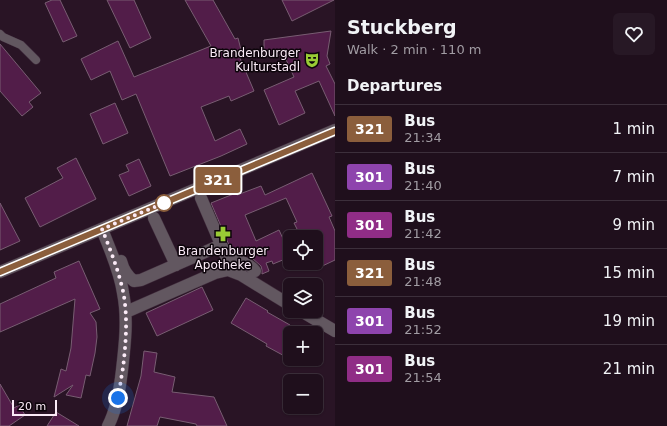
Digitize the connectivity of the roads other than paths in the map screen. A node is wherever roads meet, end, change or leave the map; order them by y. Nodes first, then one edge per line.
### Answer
1 (0, 34) edge
2 (36, 60) dead end
3 (335, 130) edge
4 (201, 198) dead end
5 (154, 218) dead end
6 (102, 229) junction
7 (114, 239) dead end
8 (222, 246) junction
9 (176, 265) junction
10 (255, 271) dead end
11 (0, 272) edge
12 (283, 301) edge
13 (126, 312) junction
14 (313, 318) edge
15 (335, 331) edge
16 (108, 426) edge

1 - 2 lane
3 - 6 street
4 - 8 street
5 - 9 street
6 - 11 street
6 - 13 street
7 - 9 street
8 - 9 street
8 - 10 street
12 - 13 street
13 - 16 street
14 - 15 street

